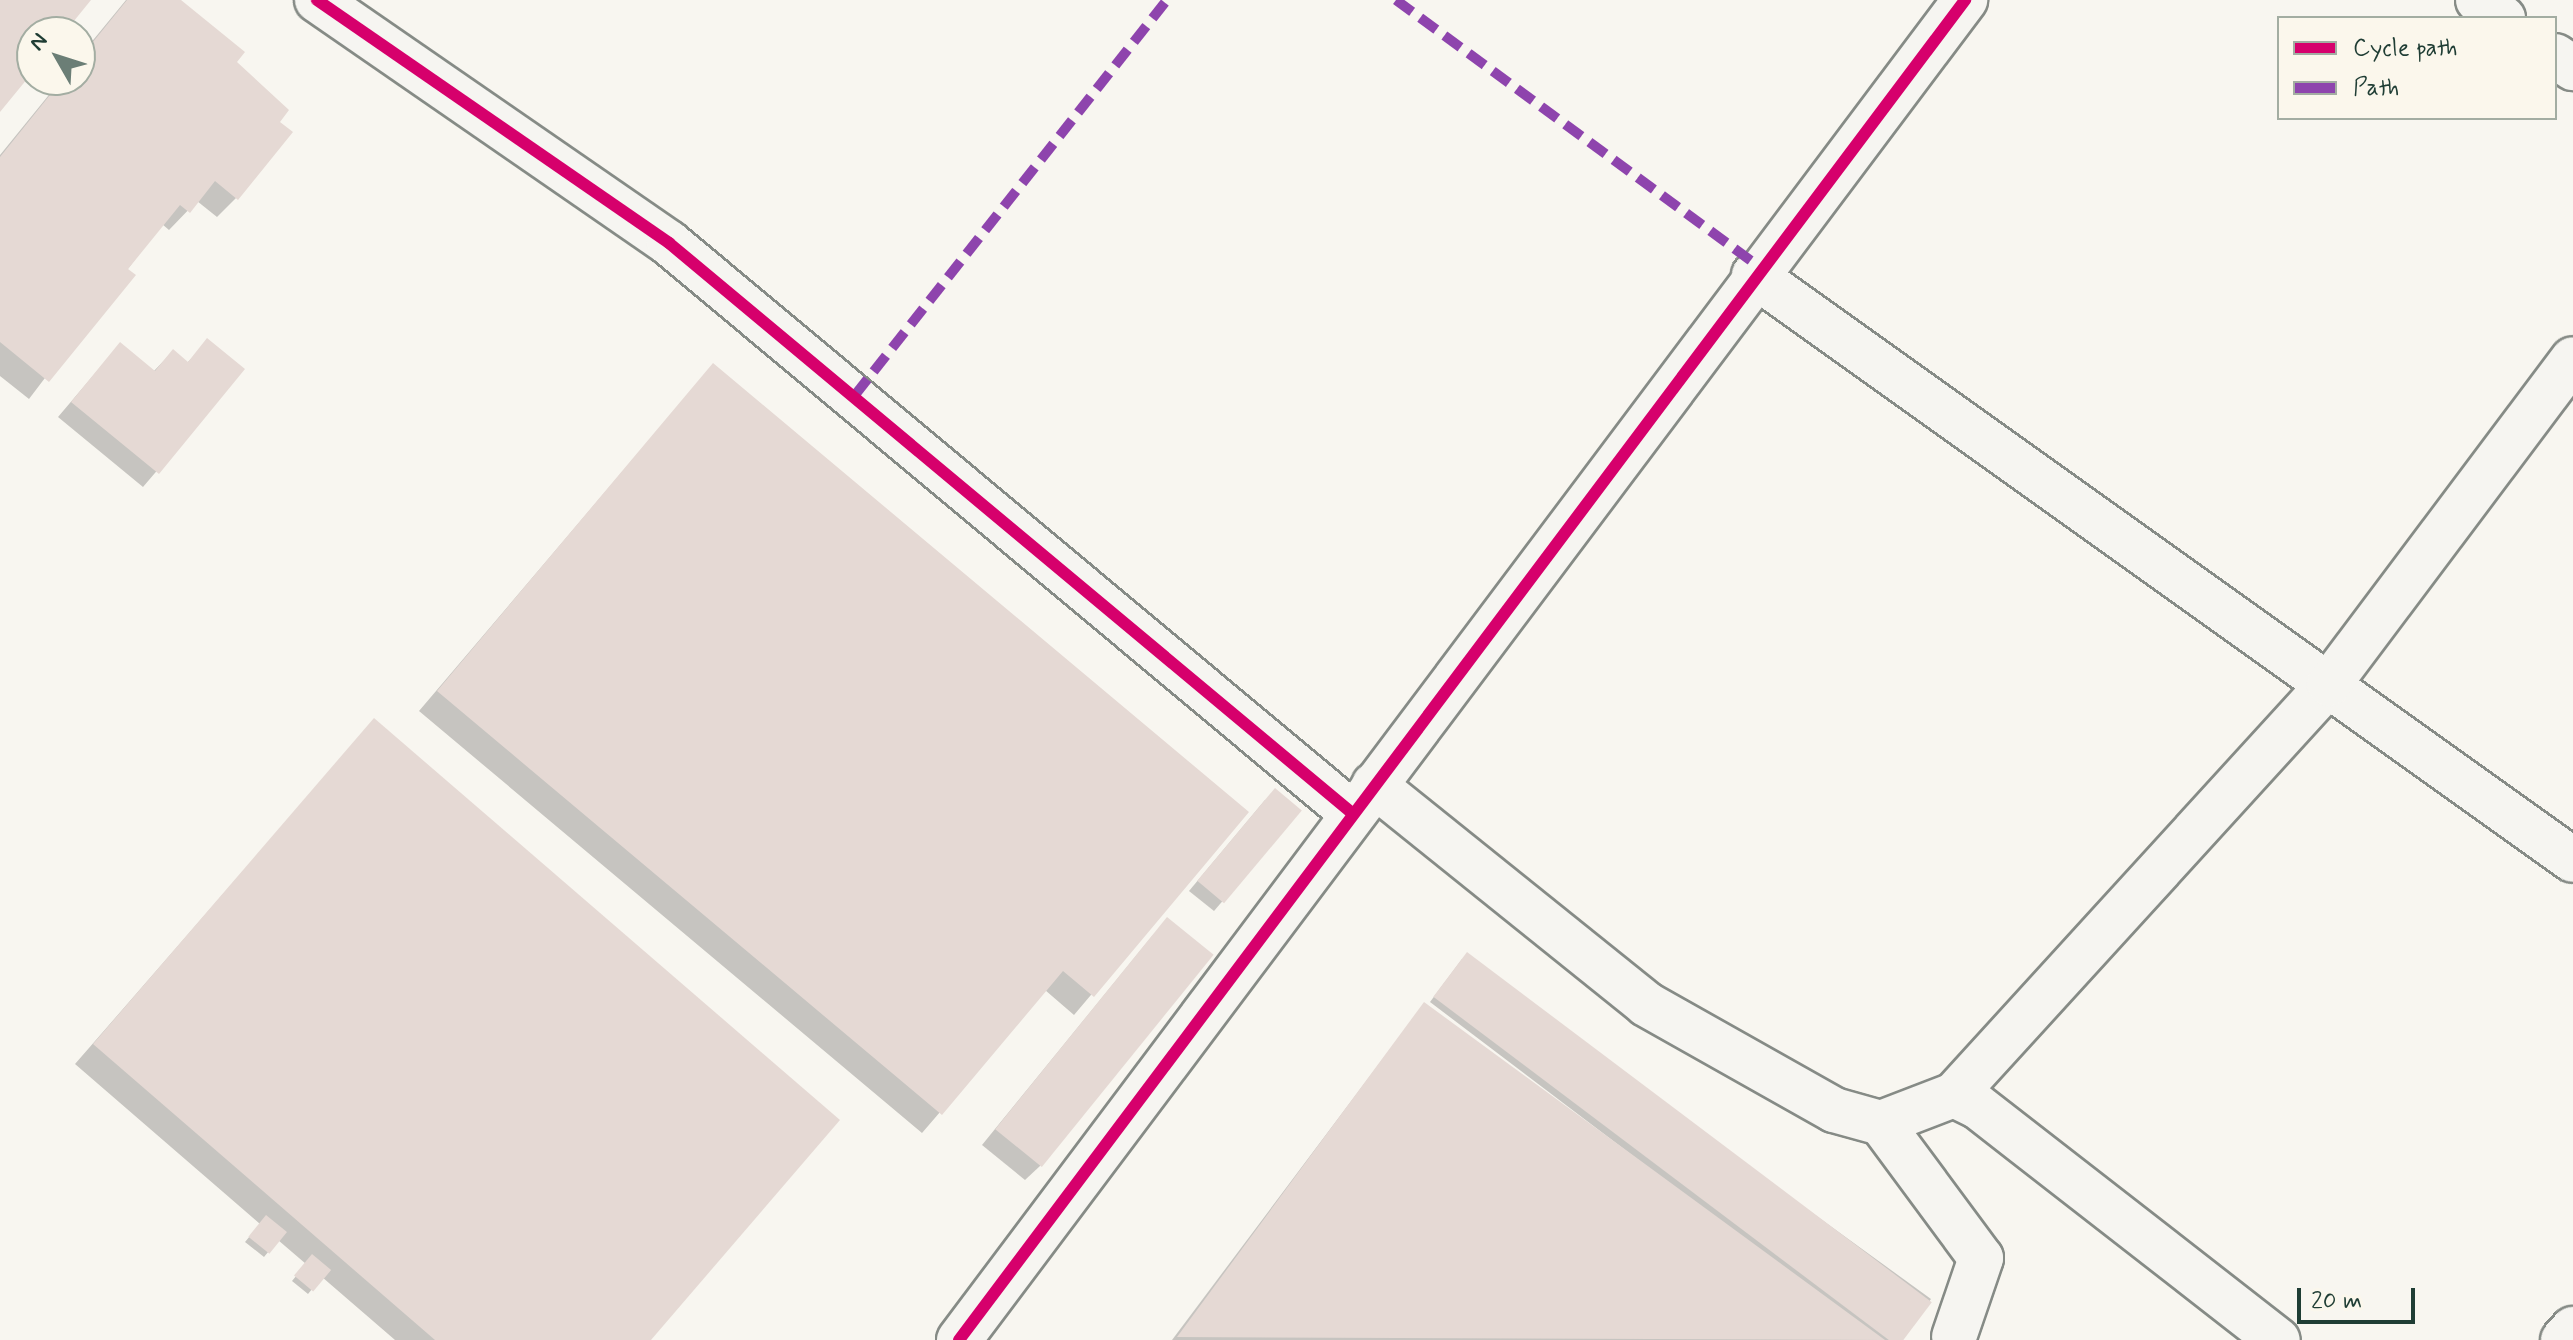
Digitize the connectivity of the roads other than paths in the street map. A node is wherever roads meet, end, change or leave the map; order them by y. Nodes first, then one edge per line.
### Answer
1 (1965, 0) edge
2 (2478, 0) edge
3 (333, 4) edge
4 (2500, 16) edge
5 (1754, 275) junction
6 (2573, 359) edge
7 (2329, 684) junction
8 (1364, 800) junction
9 (2573, 860) edge
10 (1954, 1095) junction
11 (1881, 1123) junction
12 (2207, 1283) junction
13 (2573, 1329) edge
14 (1954, 1337) dead end
15 (959, 1340) edge
16 (2278, 1340) edge
17 (2308, 1340) edge
18 (2563, 1340) edge

1 - 5 street
2 - 4 street
3 - 8 street
5 - 7 street
5 - 8 street
6 - 7 street
7 - 9 street
7 - 10 street
8 - 11 street
8 - 15 street
10 - 11 street
10 - 12 street
11 - 14 street
12 - 16 street
12 - 17 street
13 - 18 street

